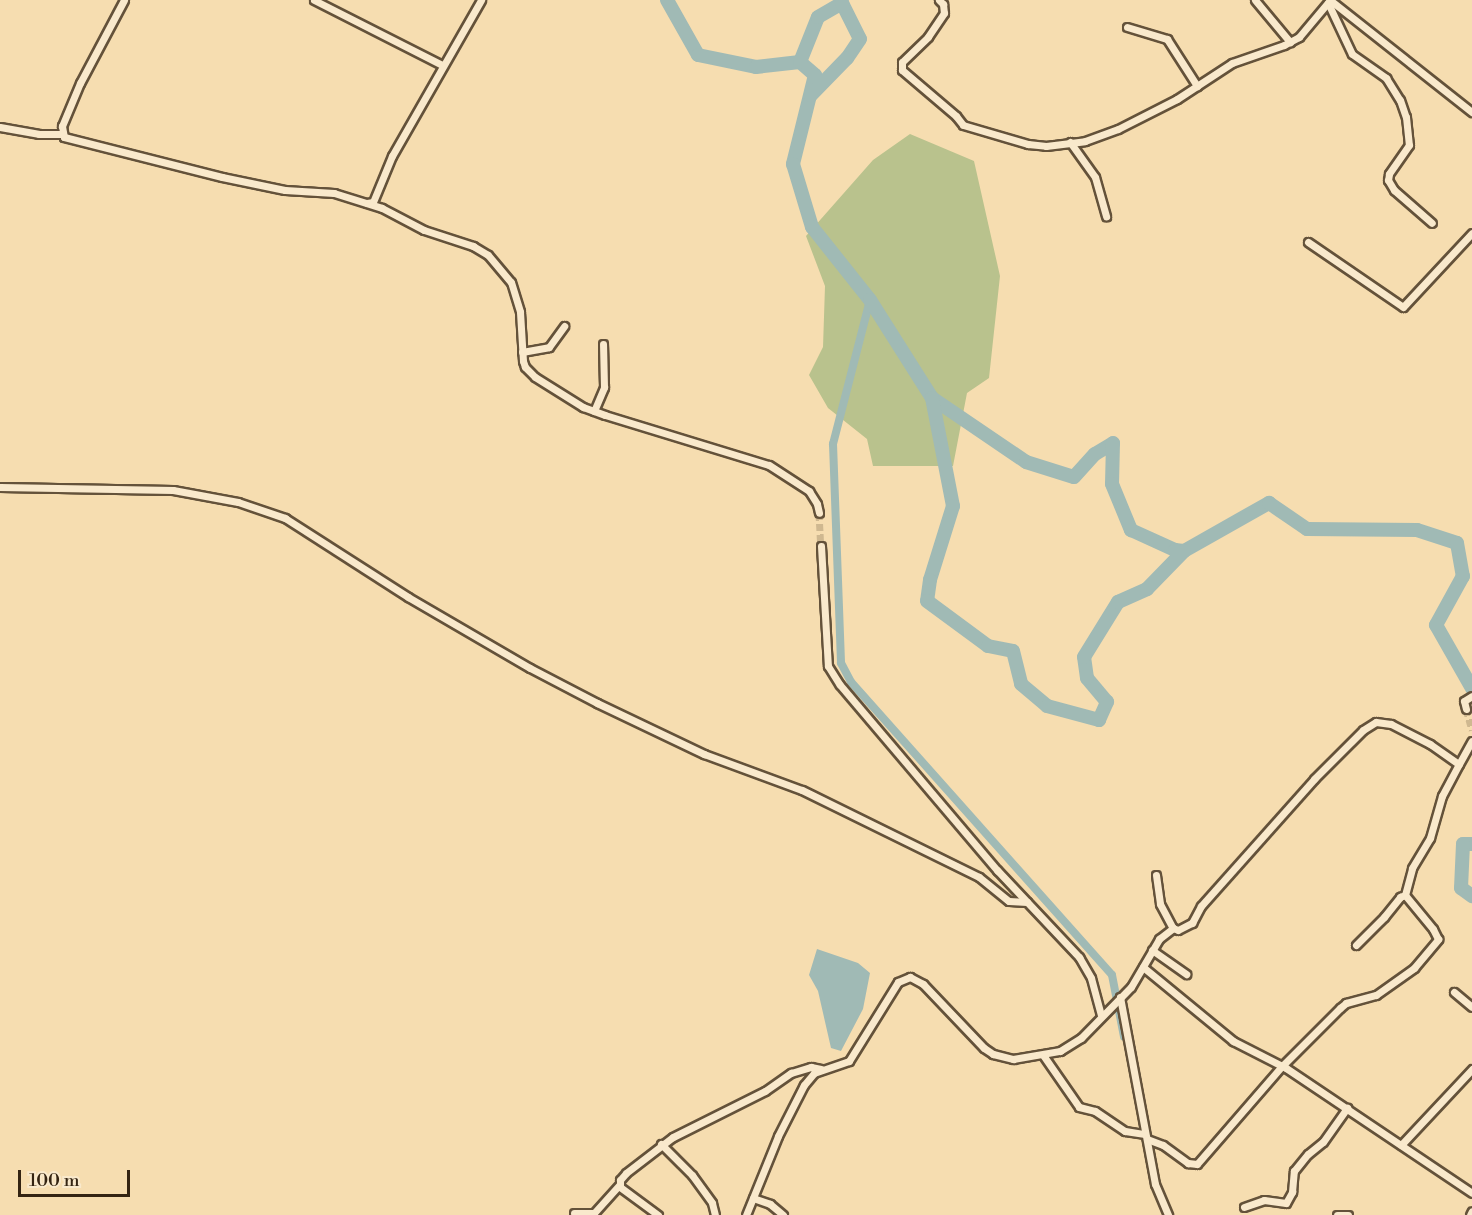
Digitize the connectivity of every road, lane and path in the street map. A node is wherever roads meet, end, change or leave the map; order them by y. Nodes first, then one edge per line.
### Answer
1 (124, 0) edge
2 (314, 0) edge
3 (481, 0) edge
4 (939, 0) edge
5 (1255, 0) edge
6 (1328, 3) junction
7 (1127, 27) dead end
8 (1290, 42) junction
9 (442, 65) junction
10 (1197, 86) junction
11 (1472, 112) edge
12 (0, 127) edge
13 (62, 134) junction
14 (1070, 142) junction
15 (367, 203) junction
16 (1106, 216) dead end
17 (1432, 224) dead end
18 (1472, 233) edge
19 (1308, 242) dead end
20 (564, 326) dead end
21 (603, 344) dead end
22 (522, 352) junction
23 (594, 411) junction
24 (0, 487) edge
25 (819, 513) tunnel mouth
26 (821, 546) tunnel mouth
27 (1470, 697) edge
28 (1466, 709) dead end
29 (1472, 741) edge
30 (1459, 764) junction
31 (1156, 875) dead end
32 (1405, 895) junction
33 (1027, 902) junction
34 (1173, 928) junction
35 (1356, 945) dead end
36 (1152, 950) junction
37 (1143, 967) junction
38 (1186, 974) dead end
39 (1454, 992) dead end
40 (1117, 1000) junction
41 (1472, 1007) edge
42 (1103, 1013) junction
43 (1043, 1055) junction
44 (1282, 1066) junction
45 (821, 1069) junction
46 (1472, 1069) edge
47 (1347, 1108) junction
48 (1142, 1135) junction
49 (661, 1144) junction
50 (1401, 1145) junction
51 (619, 1185) junction
52 (1472, 1193) edge
53 (753, 1198) junction
54 (1244, 1207) dead end
55 (1472, 1211) edge
56 (574, 1213) dead end
57 (658, 1215) edge
58 (715, 1215) edge
59 (746, 1215) edge
60 (783, 1215) edge
61 (1168, 1215) edge
62 (1337, 1215) edge
63 (1348, 1215) edge
64 (1470, 1215) edge

1 - 13 street
2 - 9 street
3 - 9 street
4 - 14 street
5 - 8 street
6 - 8 street
6 - 11 street
6 - 17 street
7 - 10 street
8 - 10 street
9 - 15 street
10 - 14 street
12 - 13 street
13 - 15 street
14 - 16 street
15 - 22 street
18 - 19 street
20 - 22 street
21 - 23 street
22 - 23 street
23 - 25 street
24 - 33 street
26 - 33 street
27 - 28 street
29 - 30 street
30 - 32 street
30 - 34 street
31 - 34 street
32 - 35 street
32 - 44 street
33 - 42 street
34 - 36 street
36 - 37 street
36 - 38 street
37 - 40 street
37 - 44 street
39 - 41 street
40 - 42 street
40 - 48 street
42 - 43 street
43 - 45 street
43 - 48 street
44 - 47 street
44 - 48 street
45 - 49 street
45 - 53 street
46 - 50 street
47 - 50 street
47 - 54 street
48 - 61 street
49 - 51 street
49 - 58 street
50 - 52 street
51 - 56 street
51 - 57 street
53 - 59 street
53 - 60 street
55 - 64 street
62 - 63 street

